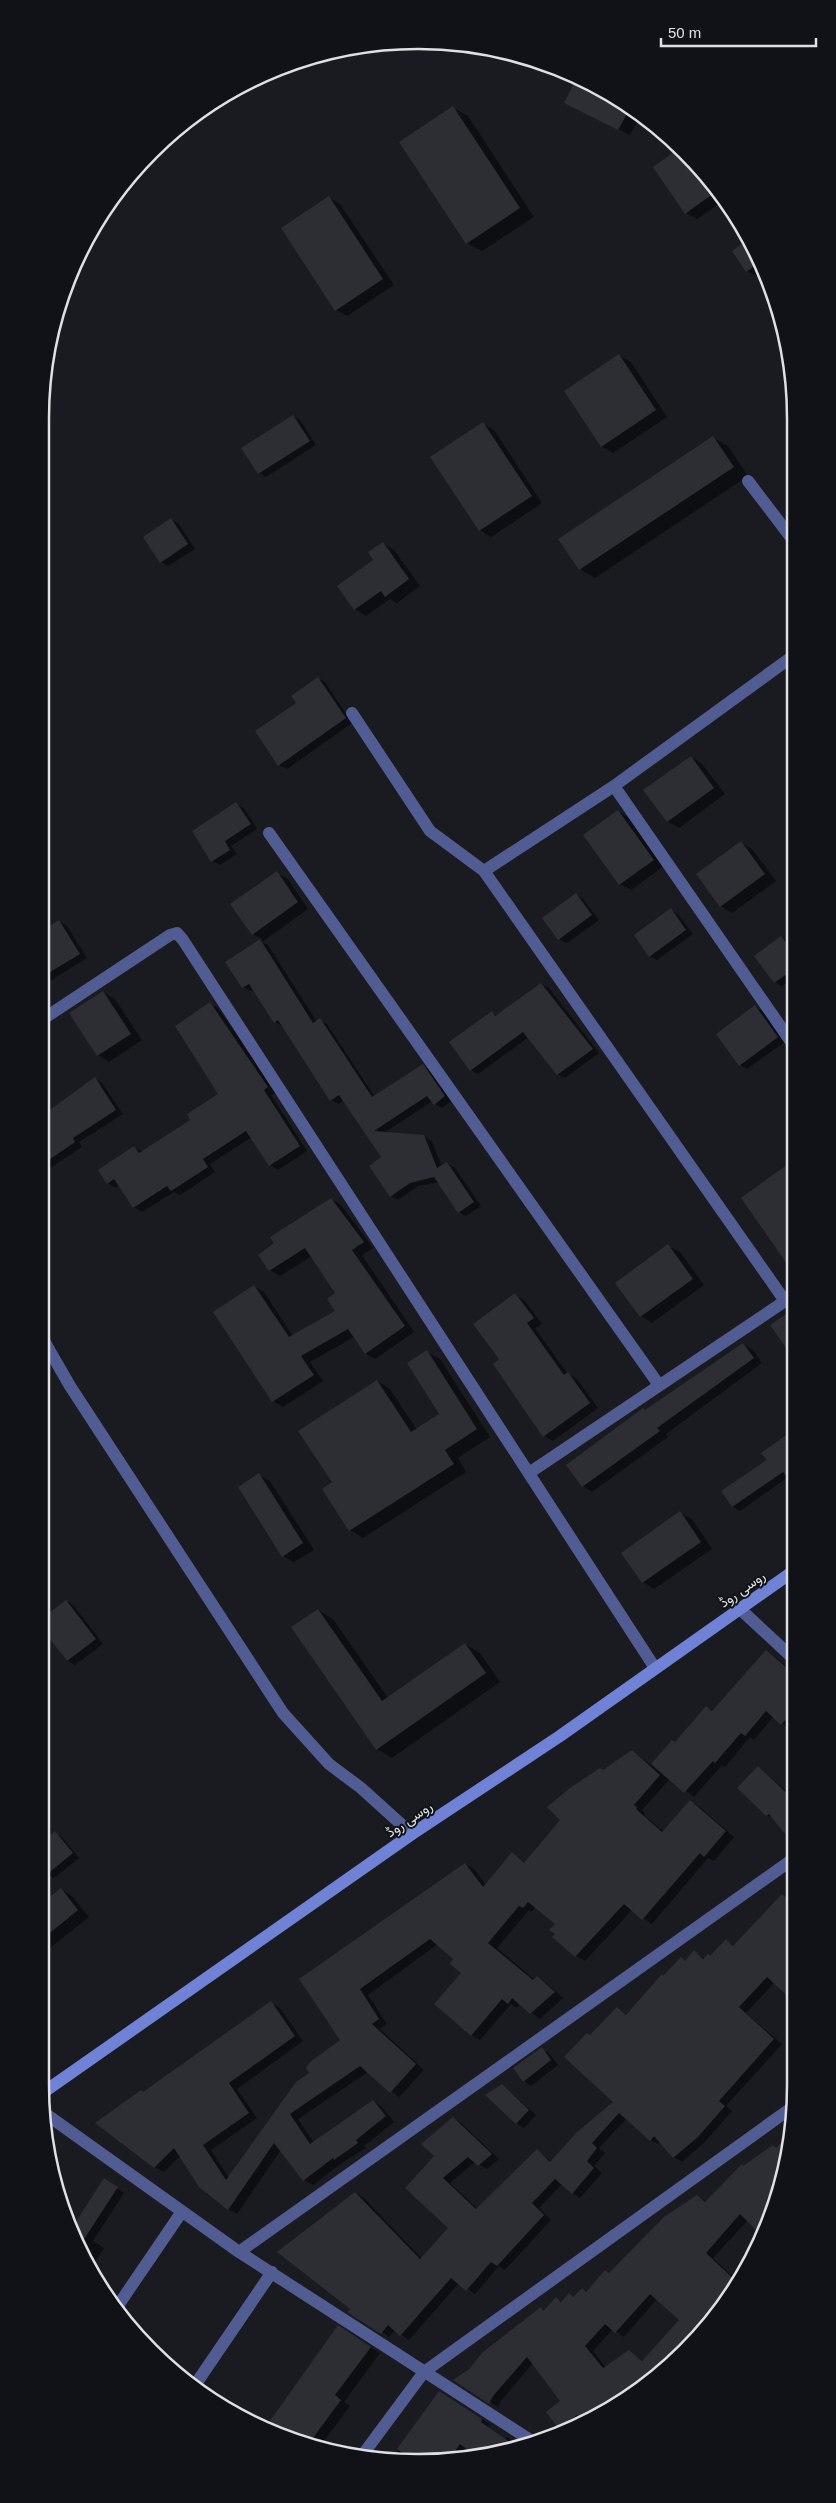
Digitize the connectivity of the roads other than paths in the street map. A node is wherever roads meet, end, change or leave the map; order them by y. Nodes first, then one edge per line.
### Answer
1 (748, 481) dead end
2 (787, 532) edge
3 (787, 660) edge
4 (352, 713) dead end
5 (614, 786) junction
6 (269, 833) dead end
7 (484, 871) junction
8 (49, 1015) edge
9 (787, 1036) edge
10 (787, 1294) edge
11 (787, 1300) edge
12 (49, 1350) edge
13 (659, 1385) junction
14 (529, 1473) junction
15 (787, 1576) edge
16 (740, 1609) junction
17 (787, 1653) edge
18 (655, 1668) junction
19 (412, 1834) junction
20 (787, 1863) edge
21 (49, 2088) edge
22 (786, 2112) edge
23 (51, 2118) edge
24 (181, 2213) junction
25 (239, 2252) junction
26 (272, 2272) junction
27 (120, 2303) edge
28 (424, 2372) junction
29 (198, 2381) edge
30 (527, 2438) edge
31 (366, 2450) edge

1 - 2 street
3 - 5 street
4 - 7 street
5 - 7 street
5 - 9 street
6 - 13 street
7 - 10 street
8 - 14 street
11 - 13 street
12 - 19 street
13 - 14 street
14 - 18 street
15 - 16 main road, روسی روڈ
16 - 17 street
16 - 18 main road, روسی روڈ
18 - 19 main road, روسی روڈ
19 - 21 main road, روسی روڈ
20 - 25 street
22 - 28 street
23 - 24 street
24 - 25 street
24 - 27 street
25 - 26 street
26 - 28 street
26 - 29 street
28 - 30 street
28 - 31 street

